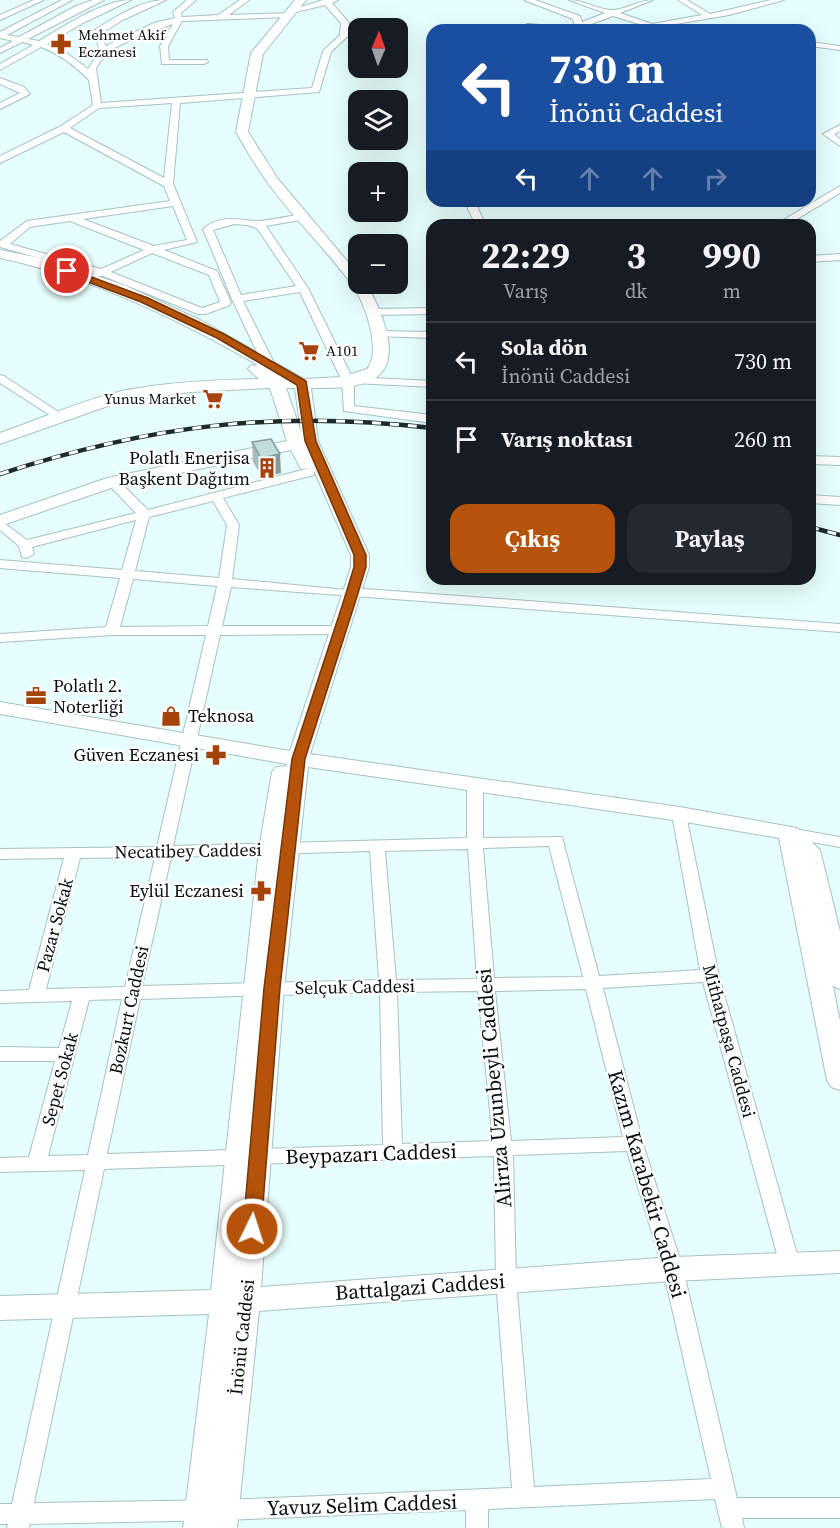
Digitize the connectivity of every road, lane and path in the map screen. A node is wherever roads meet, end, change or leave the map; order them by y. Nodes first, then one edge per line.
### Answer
1 (40, 0) edge
2 (68, 0) edge
3 (99, 0) edge
4 (127, 0) edge
5 (162, 0) edge
6 (192, 0) edge
7 (245, 0) edge
8 (528, 0) edge
9 (573, 0) edge
10 (650, 0) edge
11 (684, 0) edge
12 (780, 0) edge
13 (330, 1) edge
14 (294, 9) edge
15 (610, 13) junction
16 (707, 15) junction
17 (221, 17) junction
18 (0, 18) edge
19 (179, 20) junction
20 (579, 24) edge
21 (588, 24) edge
22 (644, 24) edge
23 (662, 24) edge
24 (0, 35) edge
25 (19, 39) junction
26 (40, 42) junction
27 (816, 45) edge
28 (840, 48) edge
29 (104, 50) junction
30 (0, 51) edge
31 (204, 62) dead end
32 (0, 67) edge
33 (93, 79) junction
34 (0, 81) edge
35 (249, 95) junction
36 (176, 102) junction
37 (0, 106) edge
38 (97, 106) junction
39 (64, 128) junction
40 (840, 128) edge
41 (840, 143) edge
42 (0, 160) edge
43 (168, 184) junction
44 (840, 189) edge
45 (176, 203) junction
46 (816, 203) edge
47 (810, 207) edge
48 (303, 217) junction
49 (71, 218) junction
50 (790, 219) edge
51 (119, 224) junction
52 (258, 224) junction
53 (207, 229) junction
54 (189, 231) junction
55 (151, 250) junction
56 (1, 251) edge
57 (840, 257) edge
58 (816, 259) edge
59 (348, 270) edge
60 (95, 275) junction
61 (303, 288) junction
62 (365, 294) edge
63 (237, 299) junction
64 (426, 311) edge
65 (374, 312) junction
66 (379, 334) junction
67 (426, 335) edge
68 (268, 363) junction
69 (0, 378) edge
70 (351, 380) junction
71 (276, 383) junction
72 (302, 384) junction
73 (426, 384) edge
74 (348, 409) junction
75 (426, 411) edge
76 (60, 417) junction
77 (426, 418) edge
78 (0, 439) edge
79 (303, 442) junction
80 (816, 460) edge
81 (840, 461) edge
82 (310, 472) junction
83 (113, 482) junction
84 (216, 496) junction
85 (816, 499) edge
86 (840, 501) edge
87 (144, 513) junction
88 (0, 523) edge
89 (26, 545) junction
90 (0, 564) edge
91 (29, 567) junction
92 (127, 575) junction
93 (225, 582) junction
94 (346, 592) junction
95 (840, 628) edge
96 (330, 630) junction
97 (112, 631) junction
98 (215, 631) junction
99 (0, 638) edge
100 (0, 708) edge
101 (189, 739) junction
102 (292, 757) junction
103 (475, 785) junction
104 (680, 814) junction
105 (789, 833) junction
106 (556, 841) joint
107 (840, 842) edge
108 (475, 843) junction
109 (377, 845) junction
110 (279, 848) junction
111 (164, 852) junction
112 (0, 854) edge
113 (73, 854) junction
114 (710, 976) junction
115 (840, 980) edge
116 (592, 983) junction
117 (486, 985) junction
118 (388, 987) junction
119 (264, 989) junction
120 (82, 994) junction
121 (132, 994) junction
122 (36, 996) junction
123 (0, 997) edge
124 (0, 1054) edge
125 (66, 1055) junction
126 (840, 1080) edge
127 (634, 1144) junction
128 (503, 1149) junction
129 (393, 1153) junction
130 (249, 1158) junction
131 (37, 1163) junction
132 (95, 1163) junction
133 (0, 1165) edge
134 (840, 1262) edge
135 (790, 1265) junction
136 (674, 1269) junction
137 (506, 1280) junction
138 (236, 1301) junction
139 (67, 1305) junction
140 (0, 1308) edge
141 (524, 1499) junction
142 (477, 1501) junction
143 (729, 1508) edge
144 (840, 1508) edge
145 (13, 1519) edge
146 (211, 1519) edge
147 (477, 1528) edge

1 - 18 street
2 - 24 street
3 - 25 street
4 - 26 street
5 - 29 street
6 - 19 street
7 - 17 street
8 - 20 street
9 - 15 street
10 - 15 street
11 - 16 street
12 - 16 street
13 - 14 street
13 - 35 street
14 - 17 street
14 - 35 street
15 - 21 street
15 - 22 street
16 - 23 street
17 - 19 street
19 - 29 street
19 - 31 street
24 - 25 street
25 - 26 street
25 - 30 street
26 - 32 street
26 - 33 street
27 - 28 street
29 - 33 street
33 - 38 street
34 - 37 street
35 - 36 street
35 - 48 street
36 - 38 street
36 - 43 street
38 - 39 street
39 - 42 street
39 - 43 street
40 - 41 street
43 - 45 street
44 - 46 street
45 - 51 street
45 - 54 street
47 - 50 street
48 - 52 street
48 - 59 street
49 - 51 street
49 - 51 street
49 - 56 street
51 - 55 street
52 - 53 street
52 - 61 street
53 - 54 street
53 - 63 street
54 - 55 street
55 - 60 street
55 - 60 street
56 - 60 street
56 - 71 street
57 - 58 street
60 - 68 street
61 - 63 street
61 - 70 street
62 - 65 street
63 - 68 street
64 - 65 street
65 - 66 street
66 - 67 street
66 - 70 street
68 - 72 street
69 - 76 street
70 - 72 street
70 - 73 street
70 - 74 street
71 - 72 street
71 - 76 street
71 - 79 street, İnönü Caddesi
72 - 79 street, İnönü Caddesi
74 - 75 street
74 - 77 street
76 - 78 street
79 - 82 street, İnönü Caddesi
79 - 83 street
79 - 94 street, İnönü Caddesi
80 - 81 street
82 - 84 street
82 - 94 street, İnönü Caddesi
83 - 87 street
83 - 88 street
84 - 87 street
84 - 93 street, Bozkurt Caddesi
85 - 86 street
87 - 89 street
87 - 92 street
88 - 89 street
89 - 91 street
90 - 91 street
91 - 92 street
92 - 93 street
92 - 97 street
93 - 94 street
93 - 98 street, Bozkurt Caddesi
94 - 95 street
94 - 96 street, İnönü Caddesi
94 - 102 street, İnönü Caddesi
96 - 98 street
96 - 102 street, İnönü Caddesi
97 - 98 street
97 - 99 street
98 - 101 street, Bozkurt Caddesi
100 - 101 street
101 - 102 street
101 - 111 street, Bozkurt Caddesi
102 - 103 street
102 - 110 street, İnönü Caddesi
103 - 104 street
103 - 108 street, Alirıza Uzunbeyli Caddesi
104 - 105 street
104 - 114 street, Mithatpaşa Caddesi
105 - 107 street
105 - 115 street
105 - 126 street
106 - 108 street, Necatibey Caddesi
106 - 116 street, Kazım Karabekir Caddesi
108 - 109 street, Necatibey Caddesi
108 - 117 street, Alirıza Uzunbeyli Caddesi
109 - 110 street, Necatibey Caddesi
109 - 118 street
110 - 111 street, Necatibey Caddesi
110 - 119 street, İnönü Caddesi
111 - 113 street, Necatibey Caddesi
111 - 121 street, Bozkurt Caddesi
112 - 113 street, Necatibey Caddesi
113 - 122 street, Pazar Sokak
114 - 116 street, Selçuk Caddesi
114 - 135 street, Mithatpaşa Caddesi
116 - 117 street, Selçuk Caddesi
116 - 127 street, Kazım Karabekir Caddesi
117 - 118 street, Selçuk Caddesi
117 - 128 street, Alirıza Uzunbeyli Caddesi
118 - 119 street, Selçuk Caddesi
118 - 129 street
119 - 121 street, Selçuk Caddesi
119 - 130 street, İnönü Caddesi
120 - 121 street, Selçuk Caddesi
120 - 122 street, Selçuk Caddesi
120 - 125 street, Sepet Sokak
121 - 132 street, Bozkurt Caddesi
122 - 123 street, Selçuk Caddesi
124 - 125 street
125 - 131 street, Sepet Sokak
127 - 128 street, Beypazarı Caddesi
127 - 136 street, Kazım Karabekir Caddesi
128 - 129 street, Beypazarı Caddesi
128 - 137 street, Alirıza Uzunbeyli Caddesi
129 - 130 street, Beypazarı Caddesi
130 - 132 street, Beypazarı Caddesi
130 - 138 street, İnönü Caddesi
131 - 132 street, Beypazarı Caddesi
131 - 133 street, Beypazarı Caddesi
132 - 139 street, Bozkurt Caddesi
134 - 135 street, Battalgazi Caddesi
135 - 136 street, Battalgazi Caddesi
136 - 137 street, Battalgazi Caddesi
136 - 143 street, Kazım Karabekir Caddesi
137 - 138 street, Battalgazi Caddesi
137 - 141 street, Alirıza Uzunbeyli Caddesi
138 - 139 street, Battalgazi Caddesi
138 - 146 street, İnönü Caddesi
139 - 140 street, Battalgazi Caddesi
139 - 145 street, Bozkurt Caddesi
141 - 142 street, Yavuz Selim Caddesi
141 - 143 street, Yavuz Selim Caddesi
142 - 146 street, Yavuz Selim Caddesi
142 - 147 street
143 - 144 street, Yavuz Selim Caddesi
145 - 146 street, Yavuz Selim Caddesi

